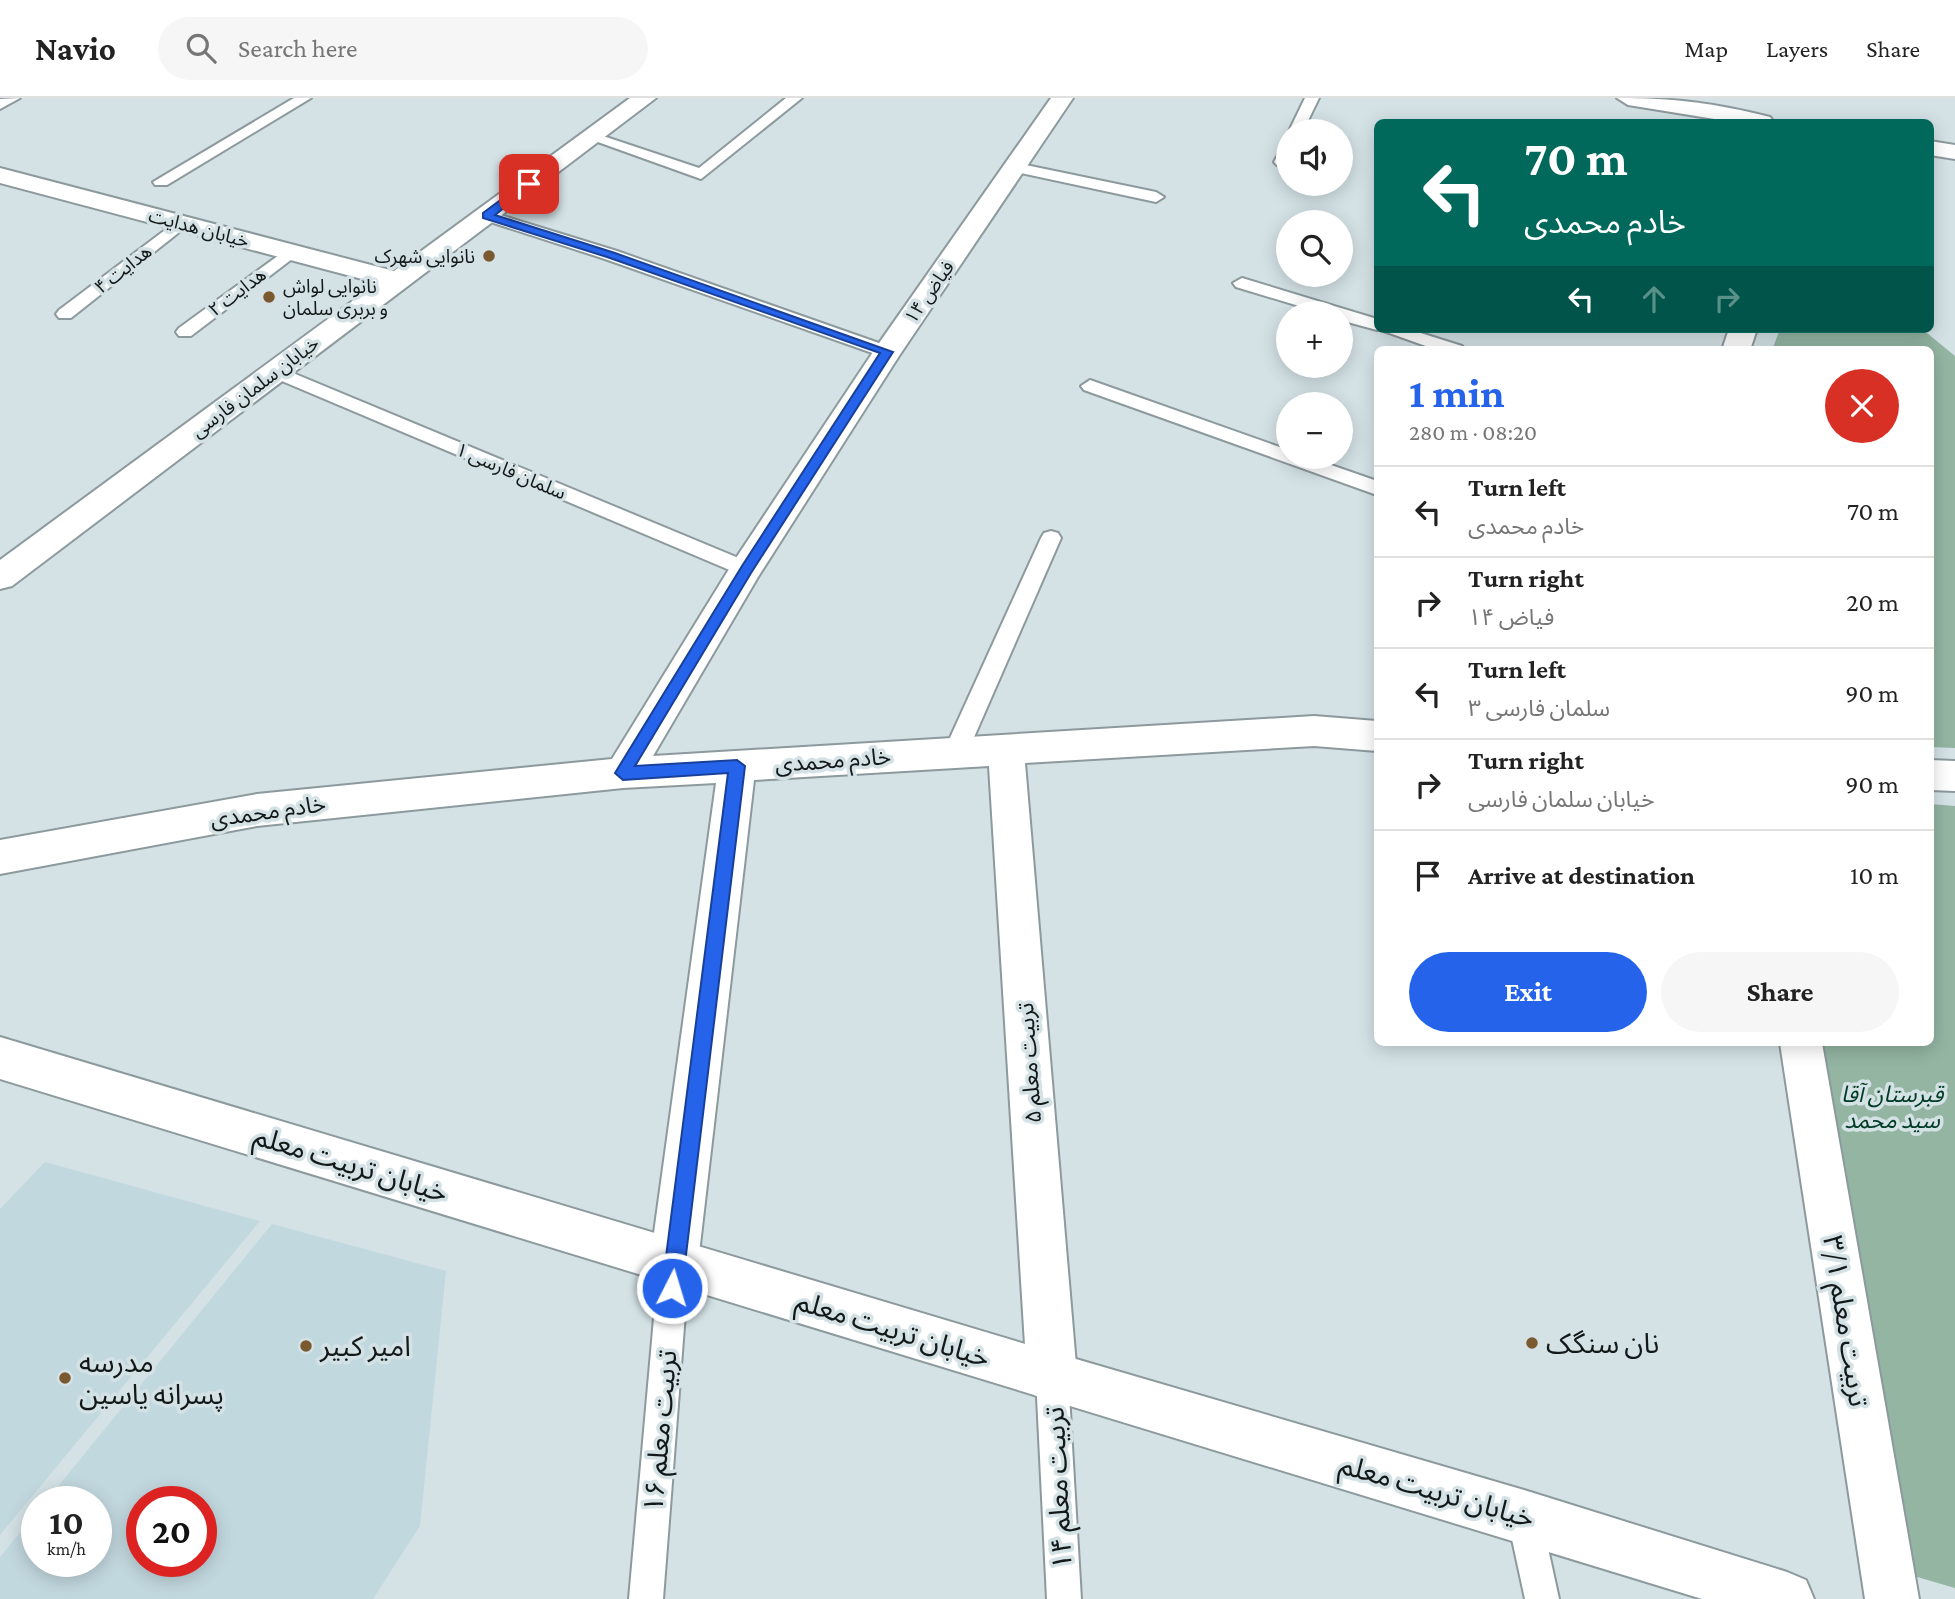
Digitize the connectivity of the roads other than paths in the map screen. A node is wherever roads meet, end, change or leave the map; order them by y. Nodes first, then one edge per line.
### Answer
1 (13, 98) edge
2 (304, 98) edge
3 (645, 98) edge
4 (795, 98) edge
5 (1062, 98) edge
6 (1312, 98) edge
7 (1628, 98) edge
8 (0, 105) edge
9 (1692, 109) edge
10 (1302, 119) edge
11 (1744, 119) edge
12 (592, 138) junction
13 (1934, 149) edge
14 (1955, 152) edge
15 (1016, 168) junction
16 (2, 177) edge
17 (162, 183) dead end
18 (1156, 197) dead end
19 (487, 216) junction
20 (181, 223) junction
21 (290, 252) junction
22 (399, 281) junction
23 (1242, 283) dead end
24 (1299, 301) edge
25 (65, 314) dead end
26 (1353, 318) edge
27 (1374, 324) edge
28 (185, 332) dead end
29 (1402, 333) edge
30 (1443, 346) edge
31 (887, 352) junction
32 (276, 372) junction
33 (1090, 386) dead end
34 (1276, 453) edge
35 (1322, 469) edge
36 (1374, 487) edge
37 (1052, 538) dead end
38 (747, 569) junction
39 (0, 577) edge
40 (1374, 736) edge
41 (1006, 748) junction
42 (957, 751) junction
43 (737, 766) junction
44 (623, 773) junction
45 (1934, 775) edge
46 (1955, 776) edge
47 (0, 857) edge
48 (1801, 1046) edge
49 (0, 1058) edge
50 (674, 1262) junction
51 (1052, 1377) junction
52 (1524, 1516) junction
53 (646, 1599) edge
54 (1064, 1599) edge
55 (1542, 1599) edge
56 (1787, 1599) edge
57 (1892, 1599) edge

1 - 8 lane
2 - 17 lane
3 - 12 street, خیابان سلمان فارسی
4 - 12 lane
5 - 15 street, فیاض ۱۴
6 - 10 lane
7 - 9 street
9 - 11 street
12 - 19 street, خیابان سلمان فارسی
13 - 14 street
15 - 18 lane
15 - 31 street, فیاض ۱۴
16 - 20 street, خیابان هدایت
19 - 22 street, خیابان سلمان فارسی
19 - 31 lane
20 - 21 street, خیابان هدایت
20 - 25 lane, هدایت ۴
21 - 22 street, خیابان هدایت
21 - 28 lane, هدایت ۲
22 - 32 street, خیابان سلمان فارسی
23 - 24 lane
26 - 27 lane
29 - 30 lane
31 - 38 street, فیاض ۱۴
32 - 38 lane, سلمان فارسی ۱
32 - 39 street, خیابان سلمان فارسی
33 - 34 lane
35 - 36 lane
37 - 42 lane
38 - 44 street, فیاض ۱۴
40 - 41 street, خادم محمدی
41 - 42 street, خادم محمدی
41 - 51 street, تربیت معلم ۵
42 - 43 street, خادم محمدی
43 - 44 street, خادم محمدی
43 - 50 street
44 - 47 street, خادم محمدی
45 - 46 street
48 - 57 street, تربیت معلم ۳/۱
49 - 50 street, خیابان تربیت معلم
50 - 51 street, خیابان تربیت معلم
50 - 53 lane, تربیت معلم ۱۶
51 - 52 street, خیابان تربیت معلم
51 - 54 lane, تربیت معلم ۱۴
52 - 55 lane
52 - 56 street, خیابان تربیت معلم

